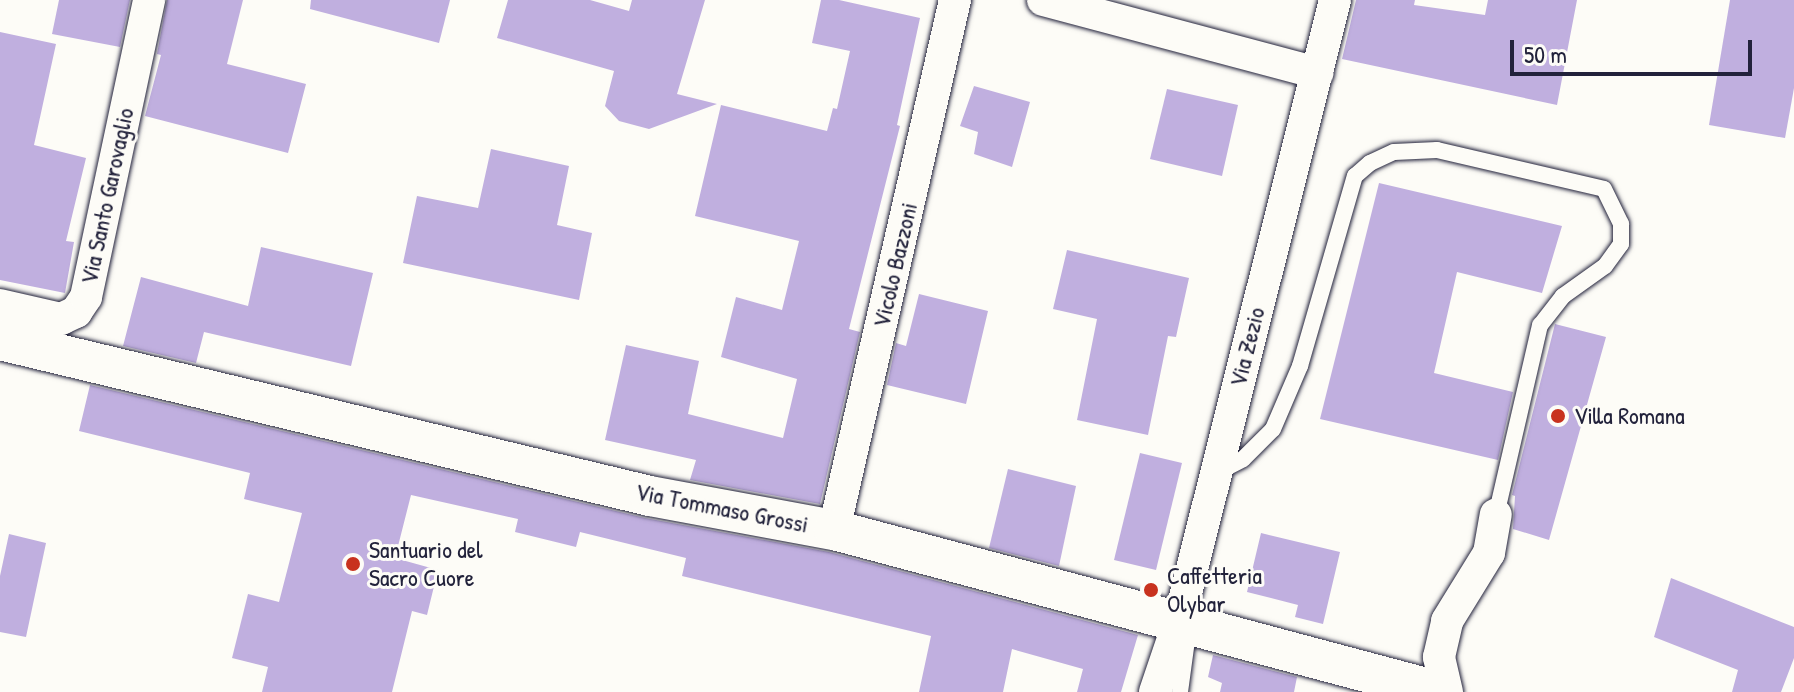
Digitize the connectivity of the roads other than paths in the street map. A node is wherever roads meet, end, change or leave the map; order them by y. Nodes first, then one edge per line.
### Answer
1 (149, 0) edge
2 (955, 0) edge
3 (1043, 0) edge
4 (1335, 0) edge
5 (1317, 73) junction
6 (0, 305) edge
7 (0, 340) edge
8 (1214, 474) junction
9 (1496, 515) joint
10 (834, 530) junction
11 (1185, 623) junction
12 (1155, 692) edge
13 (1180, 692) edge
14 (1444, 692) edge

1 - 6 street, Via Santo Garovaglio
2 - 10 street, Vicolo Bazzoni
3 - 5 street
4 - 5 street, Via Zezio
5 - 8 street, Via Zezio
7 - 10 street, Via Tommaso Grossi
8 - 9 lane
8 - 11 street, Via Zezio
9 - 14 street
10 - 11 street, Via Tommaso Grossi
11 - 12 street, Via Zezio
11 - 13 lane
11 - 14 street, Via Tommaso Grossi

